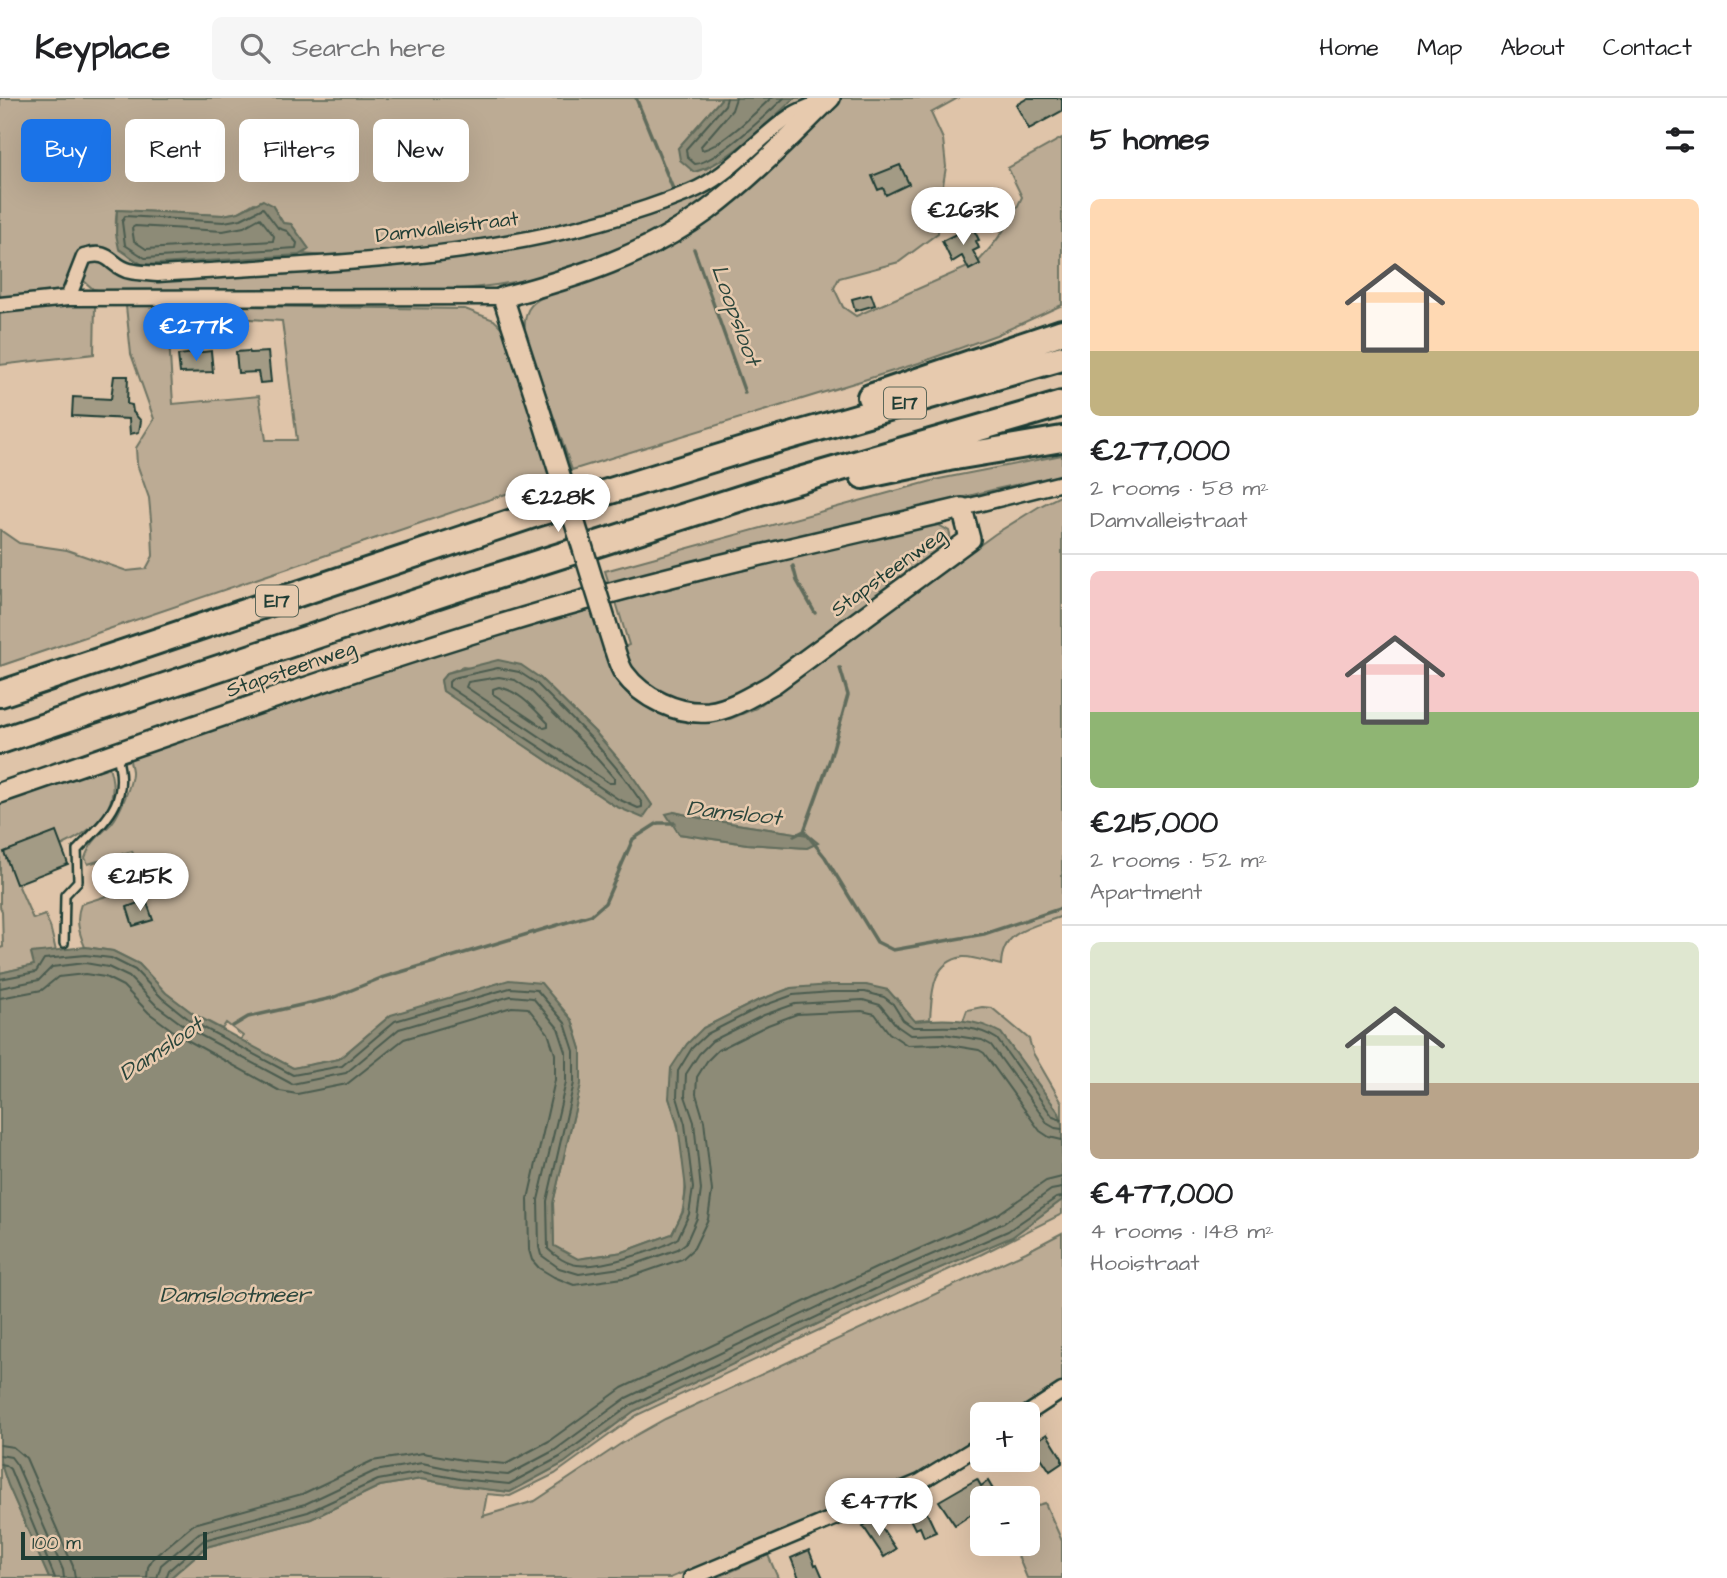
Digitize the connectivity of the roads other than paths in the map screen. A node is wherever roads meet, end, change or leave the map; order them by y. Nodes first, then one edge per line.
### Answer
1 (830, 98) edge
2 (503, 296) junction
3 (68, 298) junction
4 (0, 305) edge
5 (1062, 316) edge
6 (1062, 332) edge
7 (1062, 358) edge
8 (877, 395) junction
9 (1062, 404) edge
10 (1062, 439) edge
11 (749, 447) junction
12 (1062, 482) edge
13 (779, 486) junction
14 (962, 508) junction
15 (0, 694) edge
16 (0, 741) edge
17 (116, 753) junction
18 (0, 793) edge
19 (64, 943) dead end
20 (1062, 1391) edge
21 (1040, 1405) edge
22 (970, 1451) edge
23 (691, 1578) edge

1 - 2 street, Damvalleistraat
1 - 3 street, Damvalleistraat
2 - 3 street, Damvalleistraat
2 - 14 street, Stapsteenweg, bridge
3 - 4 street, Damvalleistraat
5 - 8 highway
6 - 8 highway
7 - 11 highway, E17
8 - 11 highway
9 - 13 highway, E17
10 - 13 highway
11 - 15 highway, E17
12 - 14 street
13 - 16 highway, E17
14 - 17 street, Stapsteenweg
17 - 18 street, Stapsteenweg
17 - 19 lane
20 - 21 street
22 - 23 street

